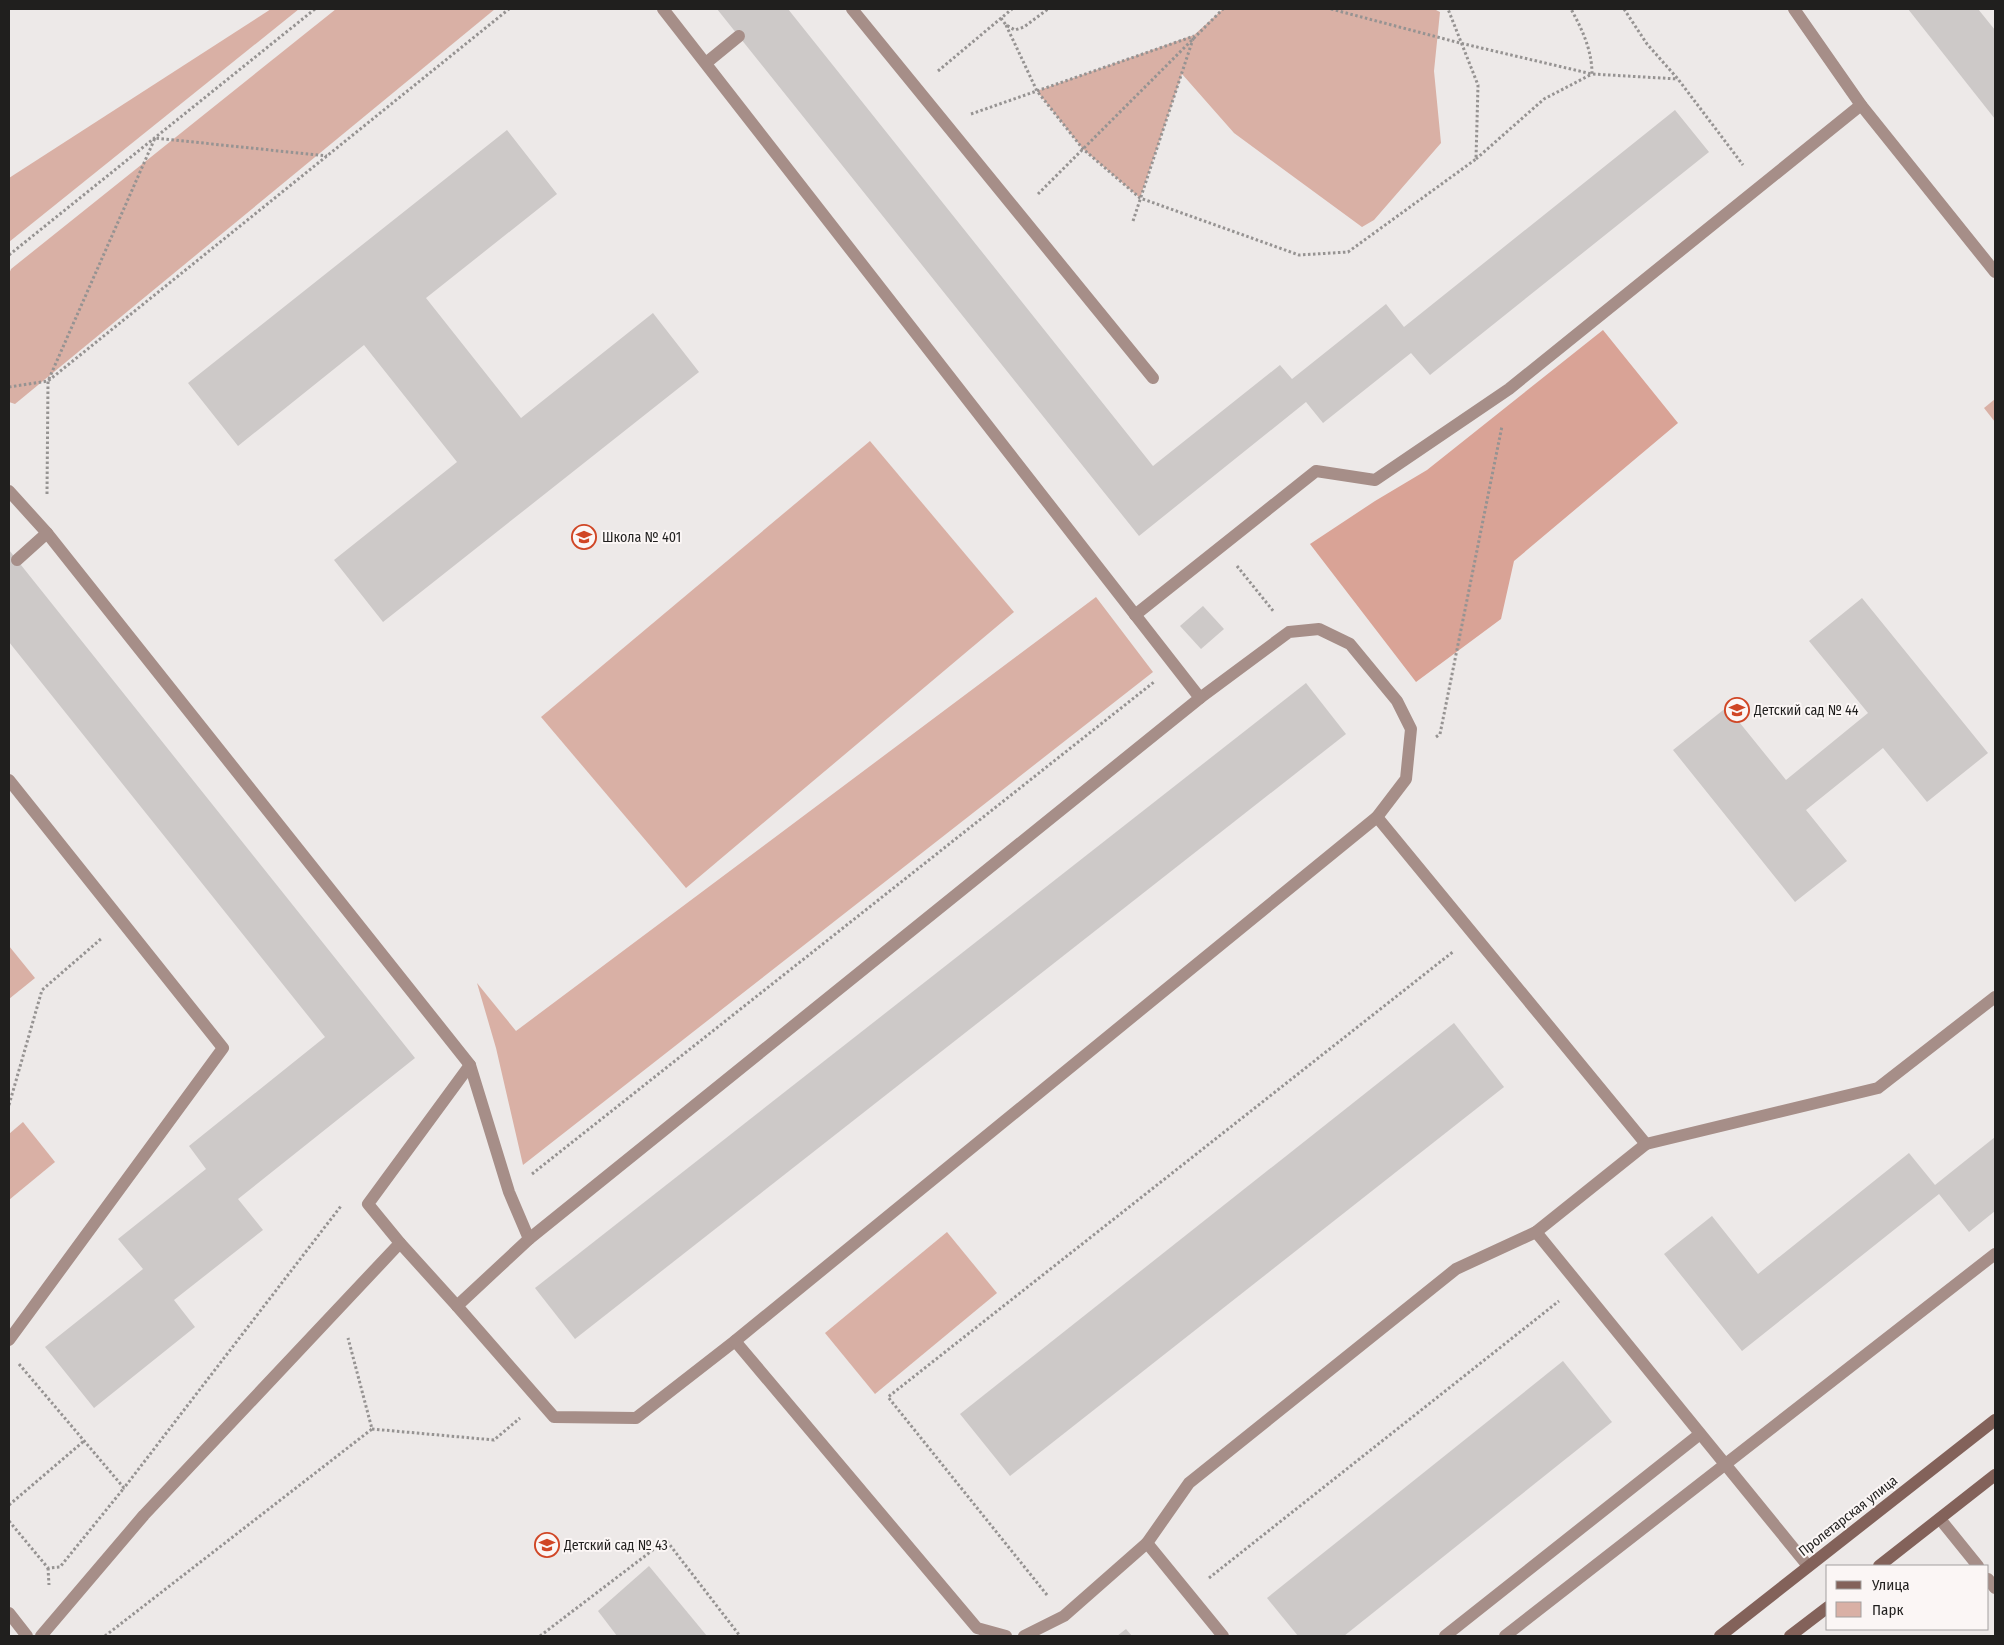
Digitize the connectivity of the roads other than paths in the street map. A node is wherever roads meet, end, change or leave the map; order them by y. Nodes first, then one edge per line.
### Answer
1 (663, 9) edge
2 (852, 9) edge
3 (1794, 9) edge
4 (739, 36) dead end
5 (706, 63) junction
6 (1861, 105) junction
7 (1995, 272) edge
8 (1153, 378) dead end
9 (9, 491) edge
10 (47, 533) junction
11 (17, 560) dead end
12 (1135, 615) junction
13 (1200, 698) junction
14 (9, 780) edge
15 (1377, 818) junction
16 (1995, 997) edge
17 (470, 1065) junction
18 (1646, 1144) junction
19 (1536, 1232) junction
20 (529, 1239) junction
21 (400, 1243) junction
22 (1995, 1254) edge
23 (457, 1306) junction
24 (9, 1340) edge
25 (735, 1341) junction
26 (1995, 1420) edge
27 (1700, 1434) junction
28 (1726, 1465) junction
29 (1995, 1476) edge
30 (1940, 1519) junction
31 (1147, 1544) junction
32 (1880, 1565) edge
33 (1977, 1565) edge
34 (1808, 1566) junction
35 (1826, 1609) edge
36 (9, 1613) edge
37 (27, 1636) edge
38 (41, 1636) edge
39 (1006, 1636) edge
40 (1024, 1636) edge
41 (1223, 1636) edge
42 (1445, 1636) edge
43 (1506, 1636) edge
44 (1720, 1636) edge
45 (1790, 1636) edge

1 - 5 lane
2 - 8 lane
3 - 6 lane
4 - 5 lane
5 - 12 lane
6 - 7 lane
6 - 12 lane
9 - 10 lane
10 - 11 lane
10 - 17 lane
12 - 13 lane
13 - 15 lane
13 - 20 lane
14 - 24 lane
15 - 18 lane
15 - 25 lane
16 - 18 lane
17 - 20 lane
17 - 21 lane
18 - 19 lane
19 - 27 lane
19 - 31 lane
20 - 23 lane
21 - 23 lane
21 - 38 lane
22 - 28 lane
23 - 25 lane
25 - 39 lane
26 - 34 main road, Пролетарская улица
27 - 28 lane
27 - 42 lane
28 - 34 lane
28 - 43 lane
29 - 30 main road
30 - 32 main road
30 - 33 lane
31 - 40 lane
31 - 41 lane
34 - 44 main road, Пролетарская улица
35 - 45 main road
36 - 37 lane

